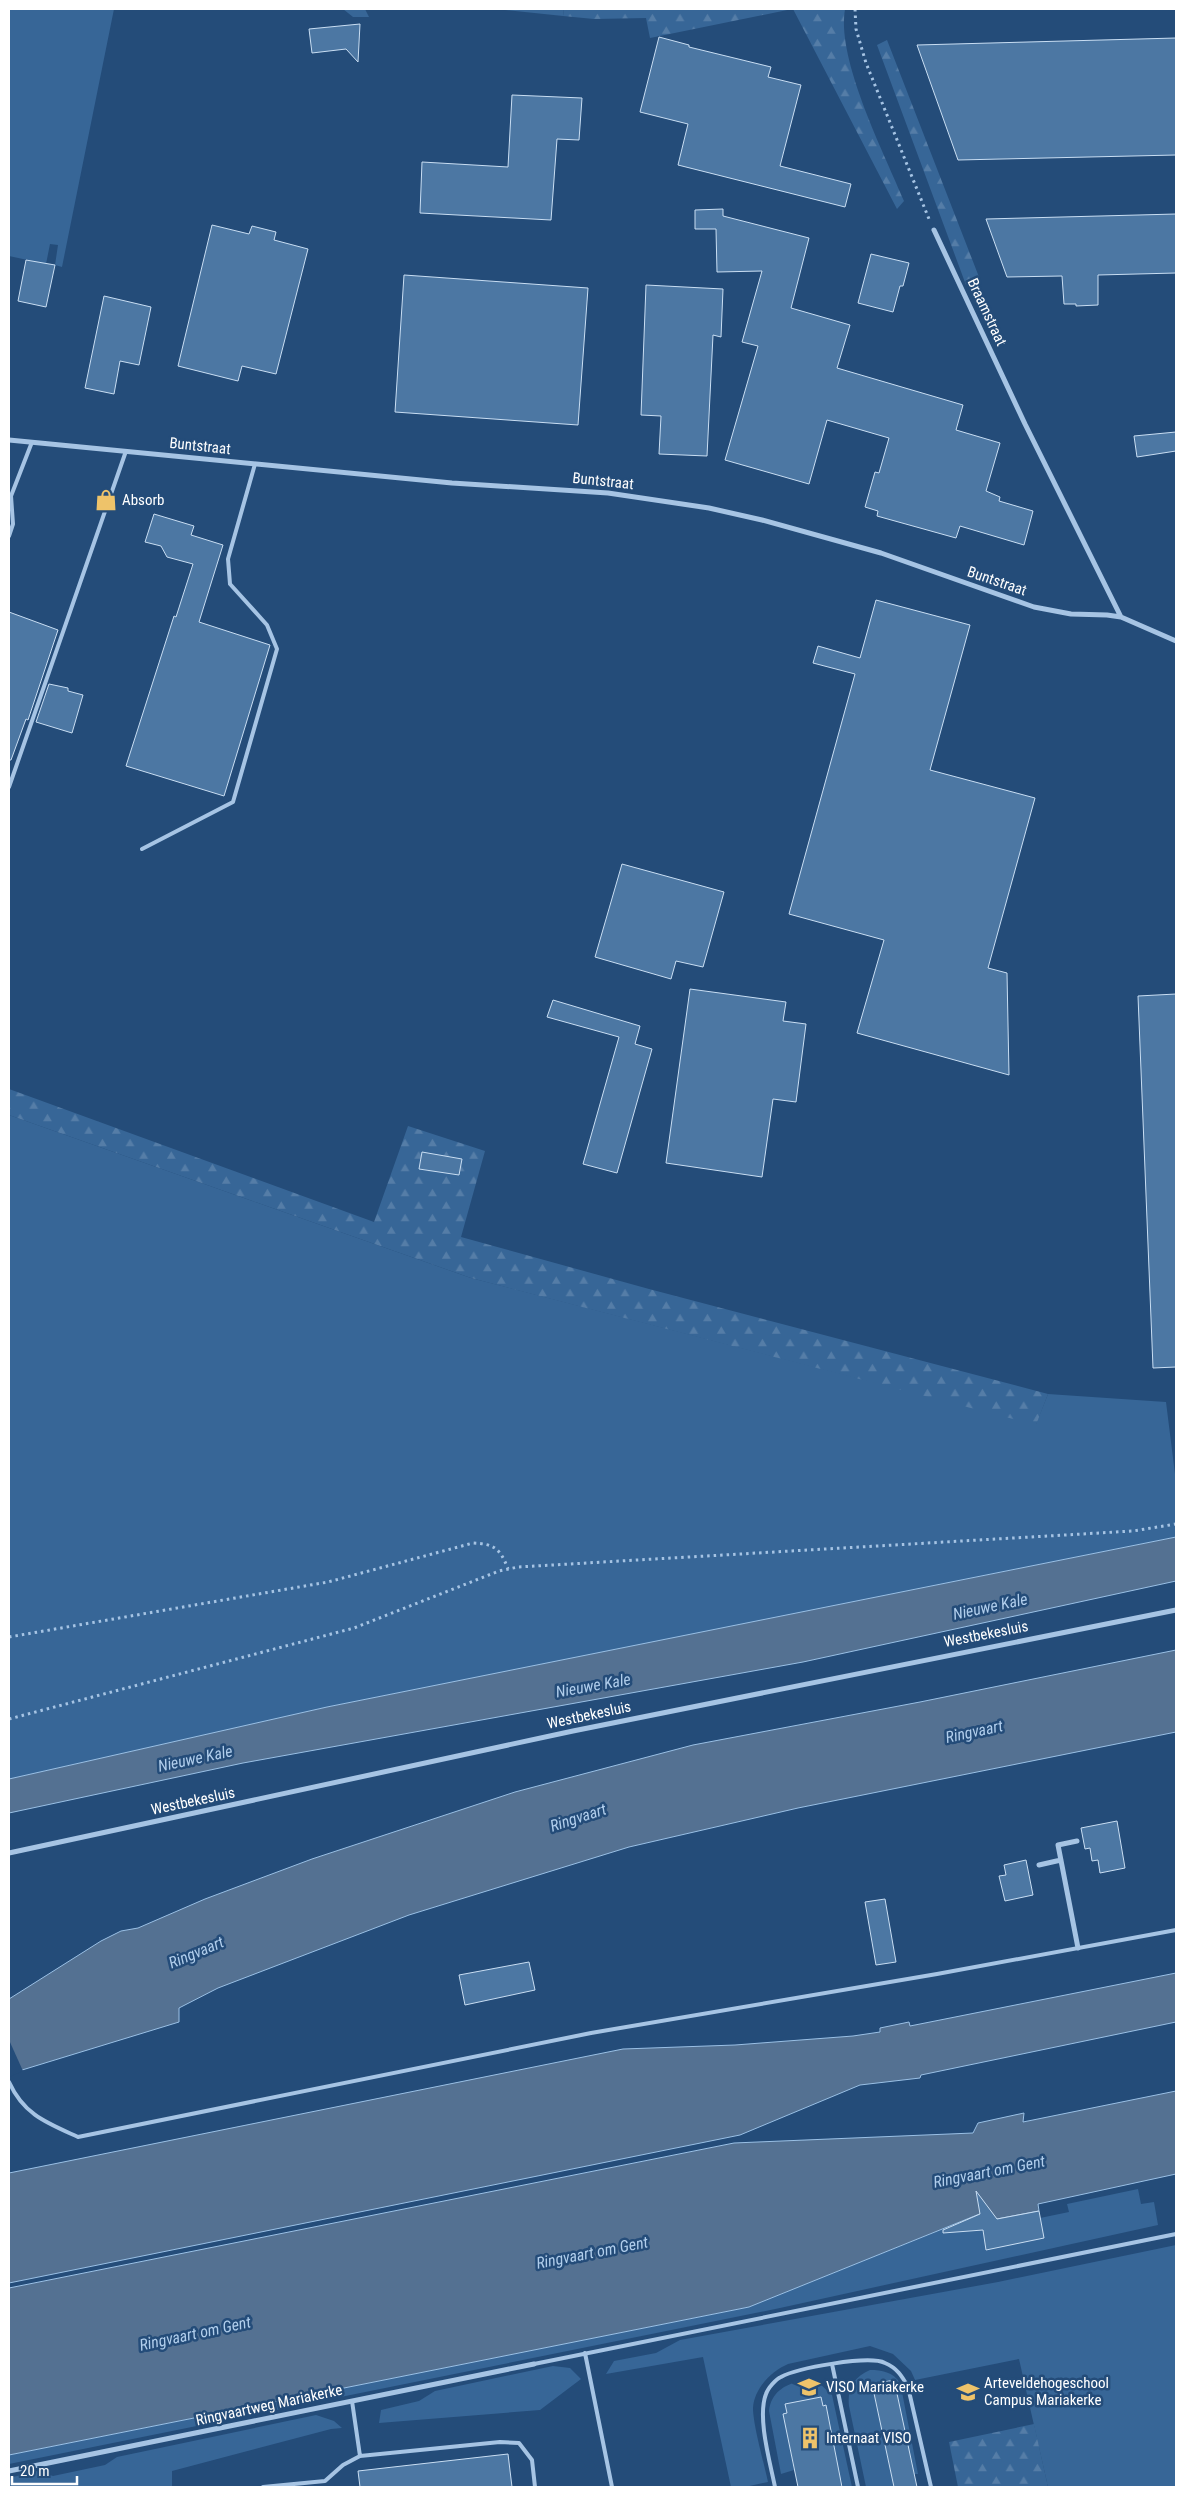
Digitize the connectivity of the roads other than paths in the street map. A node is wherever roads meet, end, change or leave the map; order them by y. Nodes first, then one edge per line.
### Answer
1 (934, 230) road end
2 (9, 440) edge
3 (32, 442) junction
4 (126, 451) junction
5 (255, 464) junction
6 (10, 496) edge
7 (9, 536) edge
8 (1121, 617) junction
9 (1176, 641) edge
10 (9, 787) edge
11 (142, 849) dead end
12 (1176, 1610) edge
13 (1077, 1841) dead end
14 (9, 1854) edge
15 (1061, 1860) junction
16 (1039, 1865) dead end
17 (1176, 1930) edge
18 (1078, 1948) junction
19 (9, 2082) edge
20 (1176, 2234) edge
21 (585, 2353) junction
22 (534, 2364) joint
23 (832, 2364) junction
24 (352, 2401) junction
25 (360, 2456) junction
26 (9, 2471) edge
27 (263, 2487) edge
28 (535, 2487) edge
29 (612, 2487) edge
30 (775, 2487) edge
31 (858, 2487) edge
32 (931, 2487) edge

1 - 8 street, Braamstraat
2 - 3 street, Buntstraat
3 - 4 street, Buntstraat
3 - 6 lane
4 - 5 street, Buntstraat
4 - 10 lane
5 - 8 street, Buntstraat
5 - 11 lane
6 - 7 lane
8 - 9 street, Buntstraat
12 - 14 street, Westbekesluis
13 - 15 street
15 - 16 street
15 - 18 street
17 - 18 lane
18 - 19 lane
20 - 21 lane
21 - 22 lane
21 - 29 lane
22 - 24 street, Ringvaartweg Mariakerke
23 - 30 lane
23 - 31 lane
23 - 32 lane
24 - 25 lane
24 - 26 street, Ringvaartweg Mariakerke
25 - 27 lane
25 - 28 lane

